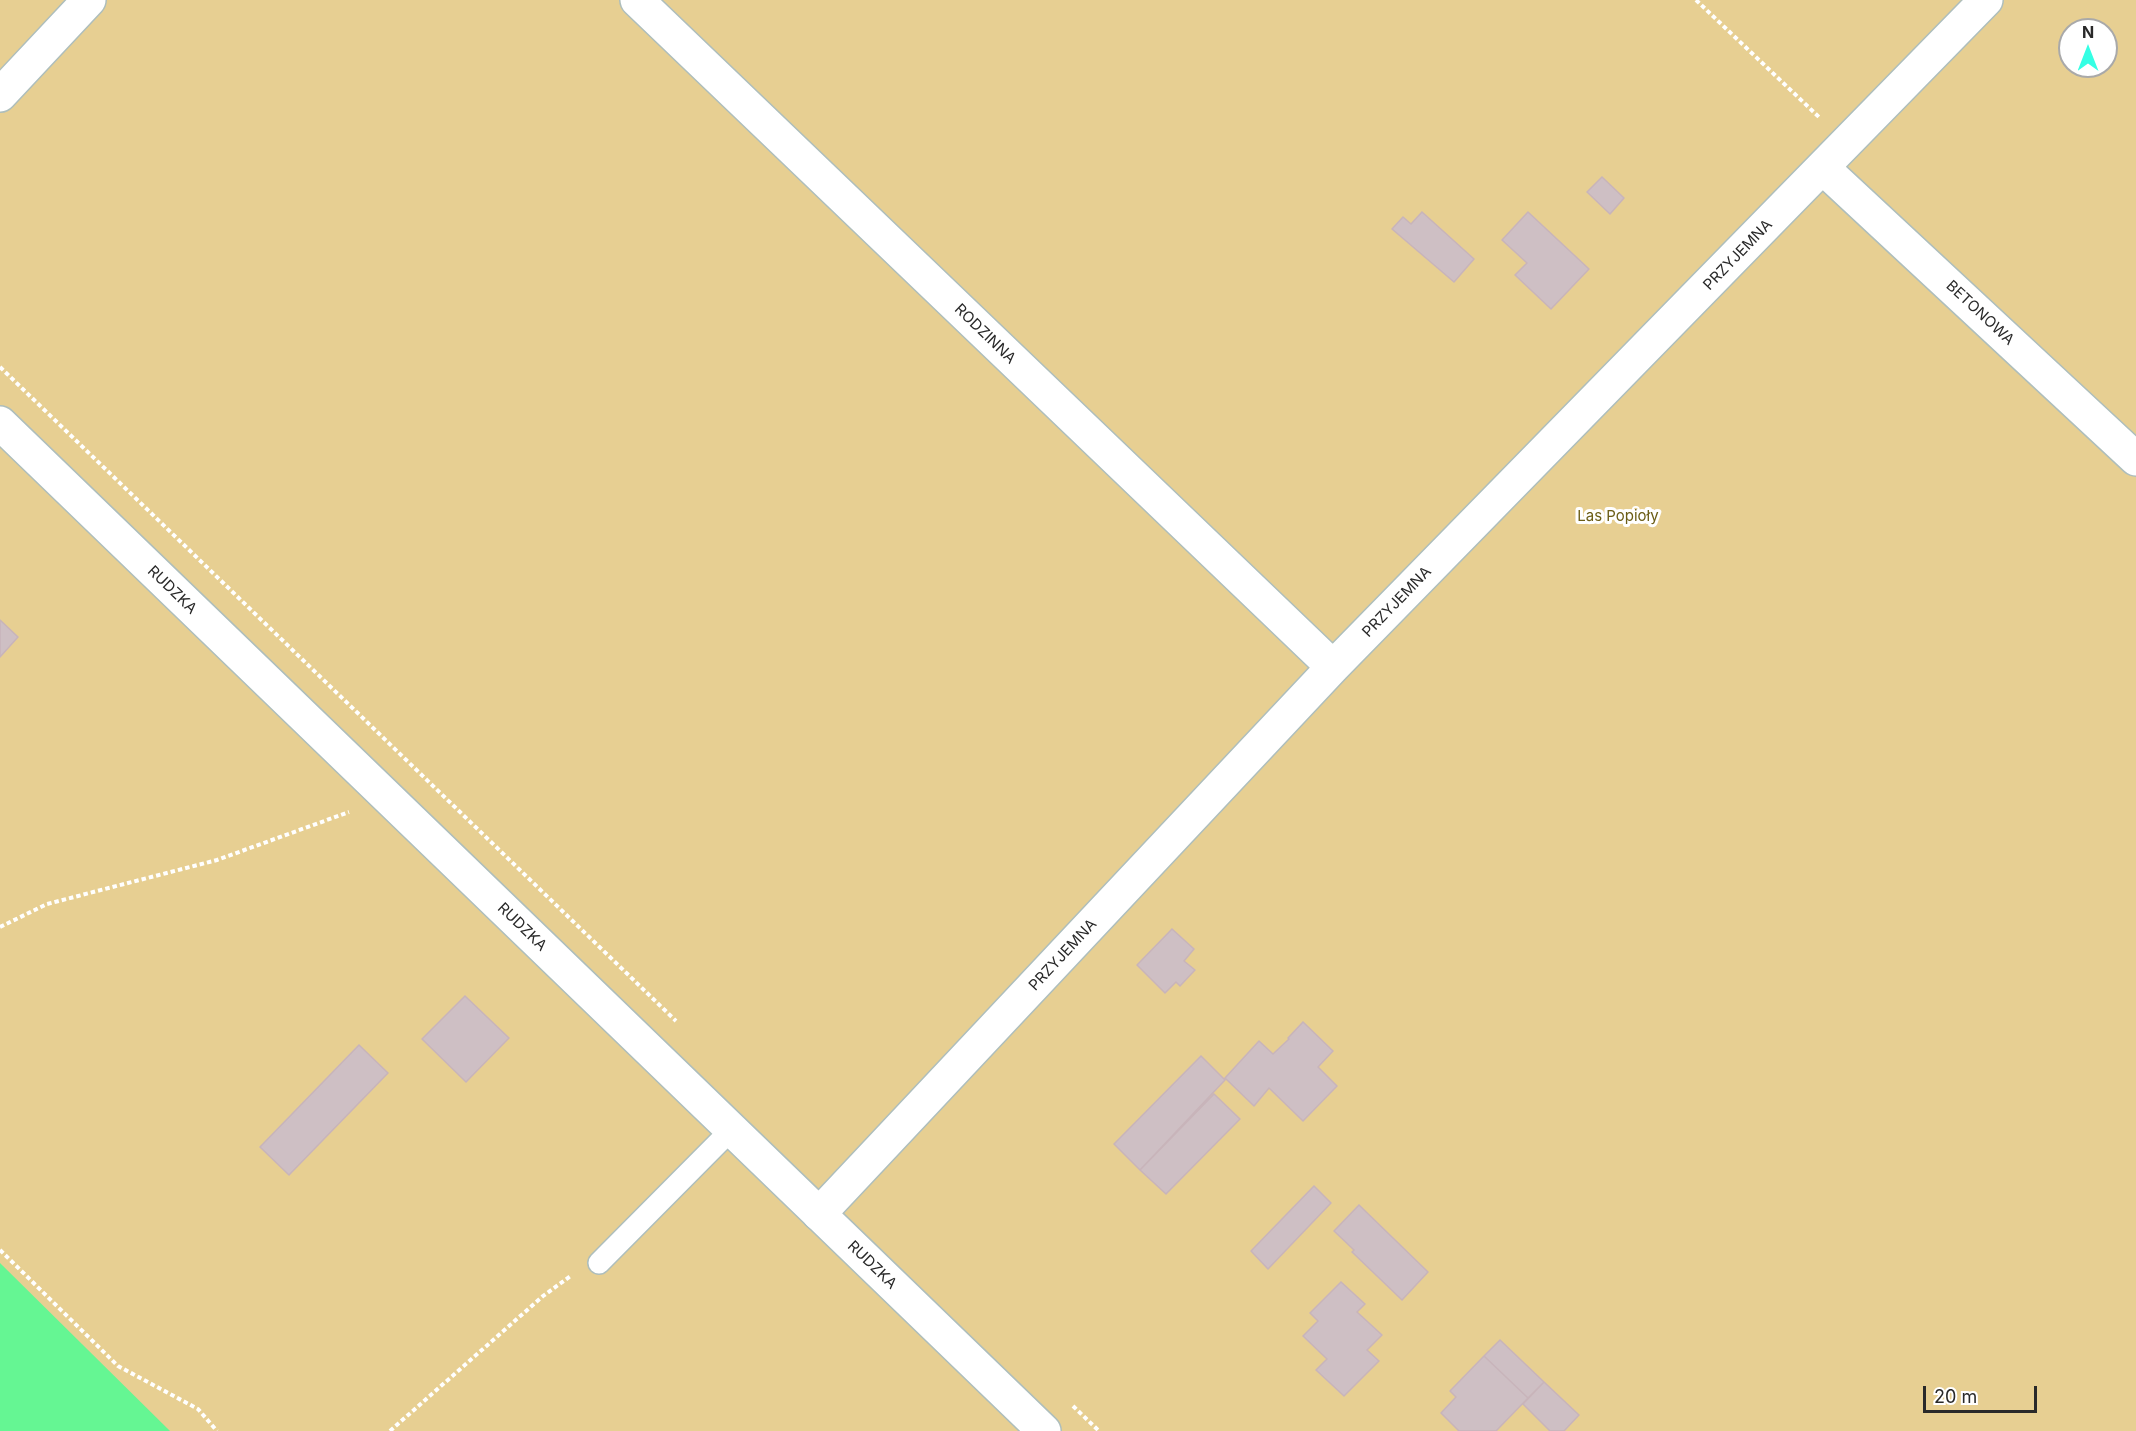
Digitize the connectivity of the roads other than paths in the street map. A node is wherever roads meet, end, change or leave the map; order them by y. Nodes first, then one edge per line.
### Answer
1 (89, 0) edge
2 (637, 0) edge
3 (1986, 0) edge
4 (0, 94) edge
5 (1823, 168) junction
6 (0, 423) edge
7 (2136, 459) edge
8 (1333, 667) junction
9 (731, 1130) junction
10 (819, 1214) junction
11 (599, 1263) road end
12 (1044, 1431) edge

1 - 4 street
2 - 8 street, RODZINNA
3 - 5 street, PRZYJEMNA
5 - 7 street, BETONOWA
5 - 8 street, PRZYJEMNA
6 - 9 street, RUDZKA
8 - 10 street, PRZYJEMNA
9 - 10 street, RUDZKA
9 - 11 lane
10 - 12 street, RUDZKA

